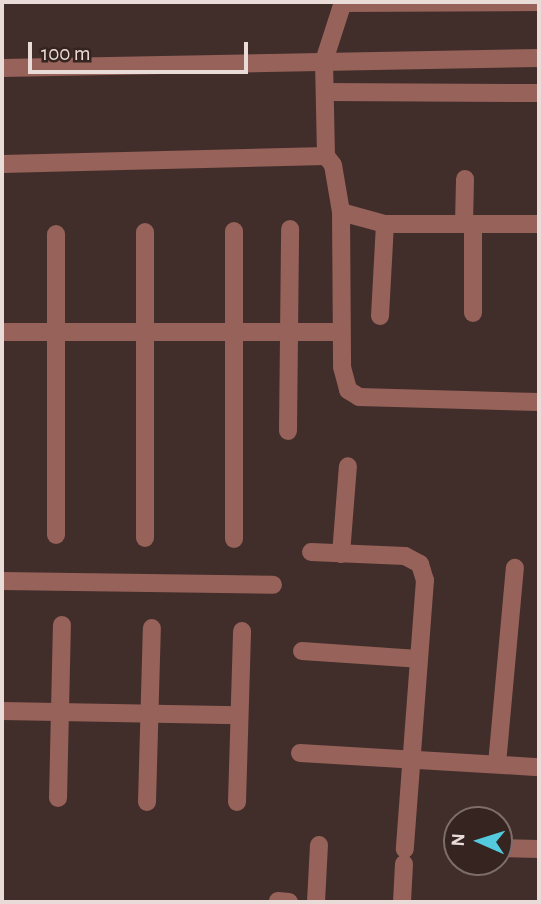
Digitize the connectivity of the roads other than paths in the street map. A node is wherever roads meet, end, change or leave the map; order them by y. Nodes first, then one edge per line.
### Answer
1 (512, 2) edge
2 (539, 2) edge
3 (343, 3) edge
4 (539, 58) edge
5 (324, 61) junction
6 (2, 68) edge
7 (325, 92) junction
8 (539, 93) edge
9 (326, 156) junction
10 (2, 164) edge
11 (465, 179) dead end
12 (341, 212) junction
13 (385, 224) junction
14 (469, 224) junction
15 (539, 224) edge
16 (290, 229) dead end
17 (234, 231) dead end
18 (145, 232) dead end
19 (56, 234) dead end
20 (473, 313) dead end
21 (380, 316) dead end
22 (2, 332) edge
23 (56, 332) junction
24 (146, 332) junction
25 (235, 332) junction
26 (289, 332) junction
27 (334, 332) dead end
28 (539, 402) edge
29 (288, 431) dead end
30 (348, 466) dead end
31 (56, 536) dead end
32 (145, 538) dead end
33 (234, 539) dead end
34 (310, 552) dead end
35 (341, 555) junction
36 (515, 568) dead end
37 (2, 581) edge
38 (274, 585) dead end
39 (62, 625) dead end
40 (152, 628) dead end
41 (242, 631) dead end
42 (302, 651) dead end
43 (418, 659) junction
44 (2, 710) edge
45 (60, 712) junction
46 (149, 713) junction
47 (239, 715) junction
48 (300, 753) dead end
49 (410, 759) junction
50 (496, 764) junction
51 (539, 767) edge
52 (58, 798) dead end
53 (147, 802) dead end
54 (237, 802) dead end
55 (318, 845) dead end
56 (513, 848) edge
57 (539, 849) edge
58 (316, 902) edge
59 (402, 902) edge

1 - 2 street
1 - 3 street
3 - 5 street
4 - 5 street
5 - 6 street
5 - 7 street
7 - 8 street
7 - 9 street
9 - 10 street
9 - 12 street
11 - 14 street
12 - 13 street
12 - 28 street
13 - 14 street
13 - 21 street
14 - 15 street
14 - 20 street
16 - 26 street
17 - 25 street
18 - 24 street
19 - 23 street
22 - 23 street
23 - 24 street
23 - 31 street
24 - 25 street
24 - 32 street
25 - 26 street
25 - 33 street
26 - 27 street
26 - 29 street
30 - 35 street
34 - 35 street
35 - 43 street
36 - 50 street
37 - 38 street
39 - 45 street
40 - 46 street
41 - 47 street
42 - 43 street
43 - 49 street
44 - 45 street
45 - 46 street
45 - 52 street
46 - 47 street
46 - 53 street
47 - 54 street
48 - 49 street
49 - 50 street
49 - 59 street
50 - 51 street
55 - 58 street
56 - 57 street

